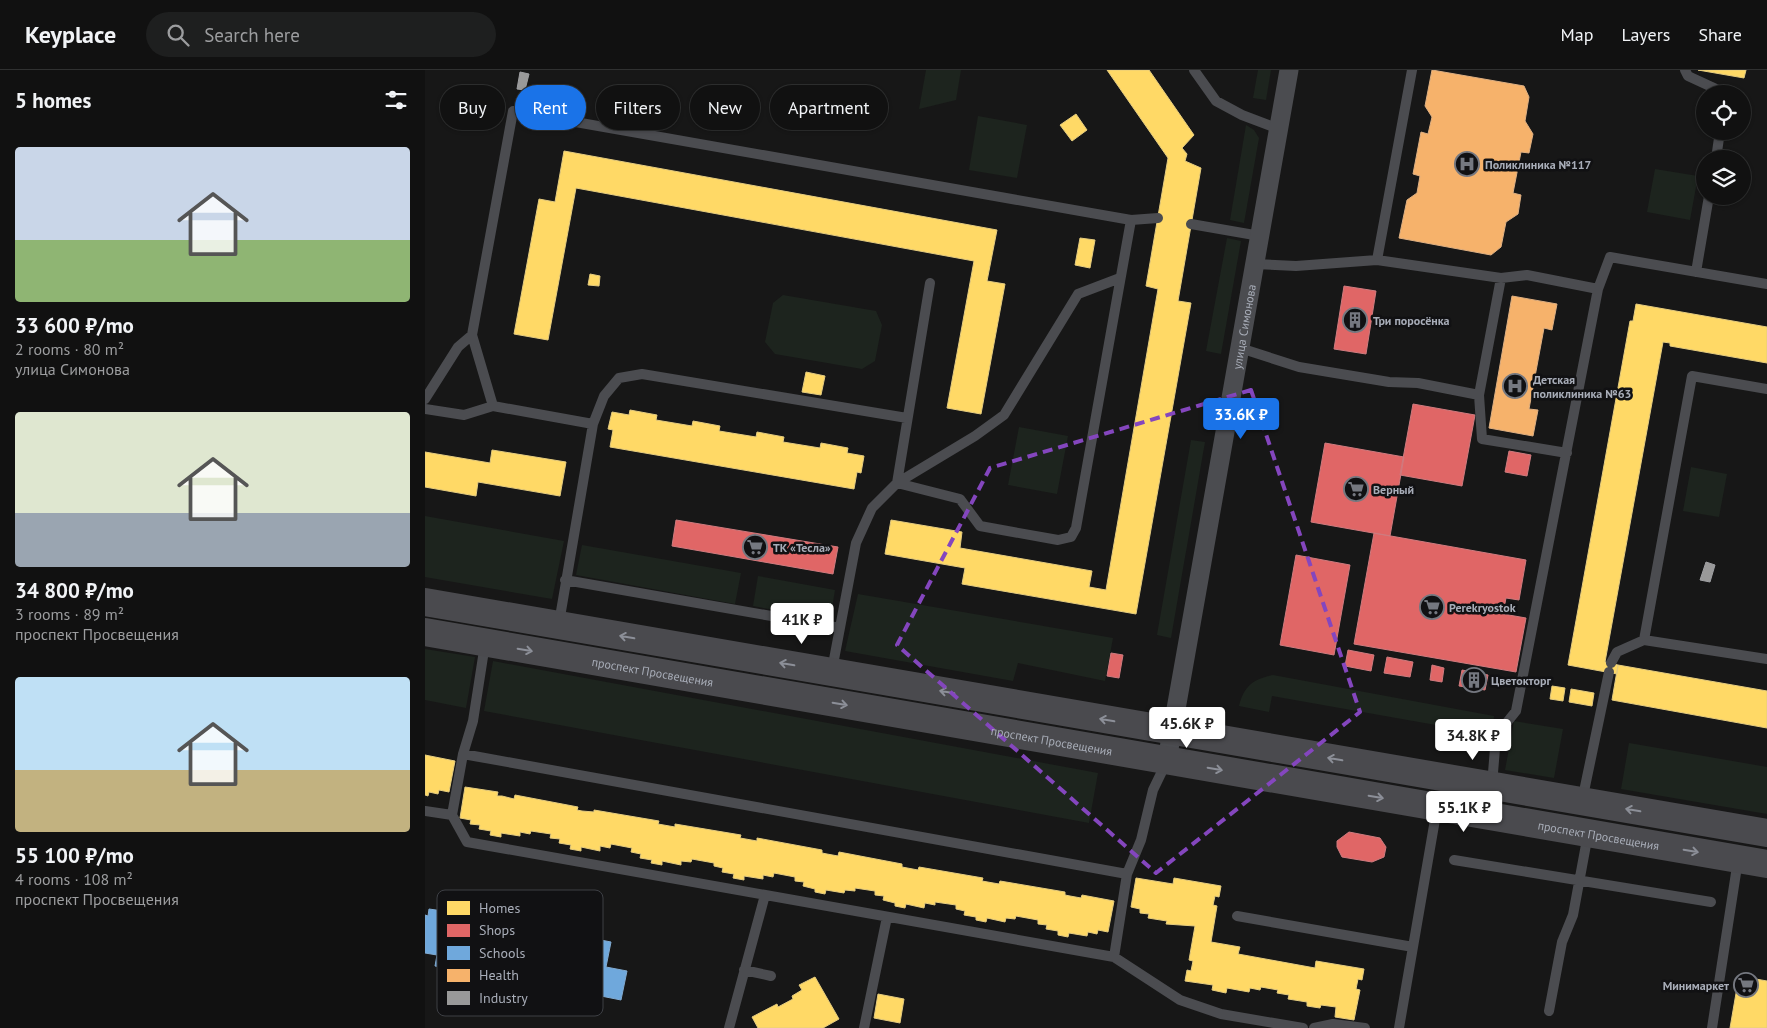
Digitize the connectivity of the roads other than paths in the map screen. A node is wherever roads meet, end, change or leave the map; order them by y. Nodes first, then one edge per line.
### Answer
1 (1194, 70) edge
2 (1289, 70) edge
3 (1412, 70) edge
4 (1685, 70) edge
5 (1708, 85) edge
6 (1279, 129) junction
7 (1707, 205) edge
8 (1158, 218) dead end
9 (1131, 220) junction
10 (1191, 224) dead end
11 (1260, 236) junction
12 (1377, 260) junction
13 (1255, 264) junction
14 (1696, 272) junction
15 (1120, 278) junction
16 (1501, 278) junction
17 (930, 283) dead end
18 (1767, 284) edge
19 (1598, 289) junction
20 (472, 335) junction
21 (1240, 348) junction
22 (1767, 389) edge
23 (1479, 395) junction
24 (425, 399) edge
25 (493, 406) junction
26 (425, 409) edge
27 (907, 418) junction
28 (593, 424) junction
29 (1567, 453) junction
30 (897, 483) junction
31 (565, 580) junction
32 (425, 602) edge
33 (558, 625) junction
34 (840, 628) junction
35 (425, 632) edge
36 (1644, 640) junction
37 (485, 643) junction
38 (1767, 659) edge
39 (832, 672) junction
40 (1173, 731) junction
41 (463, 754) junction
42 (1167, 760) junction
43 (1491, 786) junction
44 (1582, 801) junction
45 (1437, 807) junction
46 (425, 811) edge
47 (452, 815) junction
48 (1588, 833) junction
49 (1767, 833) edge
50 (1739, 859) junction
51 (1454, 860) dead end
52 (1767, 864) edge
53 (1127, 874) junction
54 (1580, 880) junction
55 (765, 895) junction
56 (1711, 902) dead end
57 (1237, 916) dead end
58 (887, 917) junction
59 (1413, 947) junction
60 (1114, 957) junction
61 (744, 970) junction
62 (771, 976) dead end
63 (1549, 1011) dead end
64 (729, 1028) edge
65 (865, 1028) edge
66 (1303, 1028) edge
67 (1313, 1028) edge
68 (1365, 1028) edge
69 (1399, 1028) edge
70 (1712, 1028) edge

1 - 6 lane
2 - 6 street, улица Симонова
3 - 12 lane
4 - 5 lane
6 - 11 street, улица Симонова
7 - 14 lane
8 - 9 lane
9 - 15 lane
9 - 20 lane
10 - 11 lane
11 - 13 street, улица Симонова
12 - 13 lane
12 - 16 lane
13 - 21 street, улица Симонова
14 - 18 lane
14 - 19 lane
15 - 30 lane
15 - 30 lane
16 - 19 lane
16 - 23 lane
17 - 27 lane
19 - 29 lane
20 - 24 lane
20 - 25 lane
21 - 23 lane
21 - 40 street, улица Симонова
22 - 36 lane
23 - 29 lane
25 - 26 lane
25 - 28 lane
27 - 28 lane
27 - 30 lane
28 - 31 lane
29 - 43 lane
30 - 34 lane
31 - 33 lane
31 - 34 lane
32 - 33 main road
39 -> 33 main road
34 - 39 lane
35 - 37 main road, проспект Просвещения
36 - 38 lane
36 - 44 lane
37 - 41 lane
37 -> 42 main road, проспект Просвещения
40 -> 39 main road
40 - 42 street, улица Симонова
43 -> 40 main road
41 - 47 lane
41 - 53 lane
42 -> 45 main road, проспект Просвещения
42 - 53 lane
43 - 44 main road
49 -> 44 main road
45 - 48 main road, проспект Просвещения
45 - 59 lane
46 - 47 lane
47 - 55 lane
48 -> 50 main road, проспект Просвещения
48 - 54 lane
50 - 52 main road, проспект Просвещения
50 - 70 lane
51 - 54 lane
53 - 60 lane
54 - 56 lane
54 - 63 lane
55 - 58 lane
55 - 61 lane
57 - 59 lane
58 - 60 lane
58 - 65 lane
59 - 69 lane
60 - 66 lane
61 - 62 lane
61 - 64 lane
67 - 68 lane

